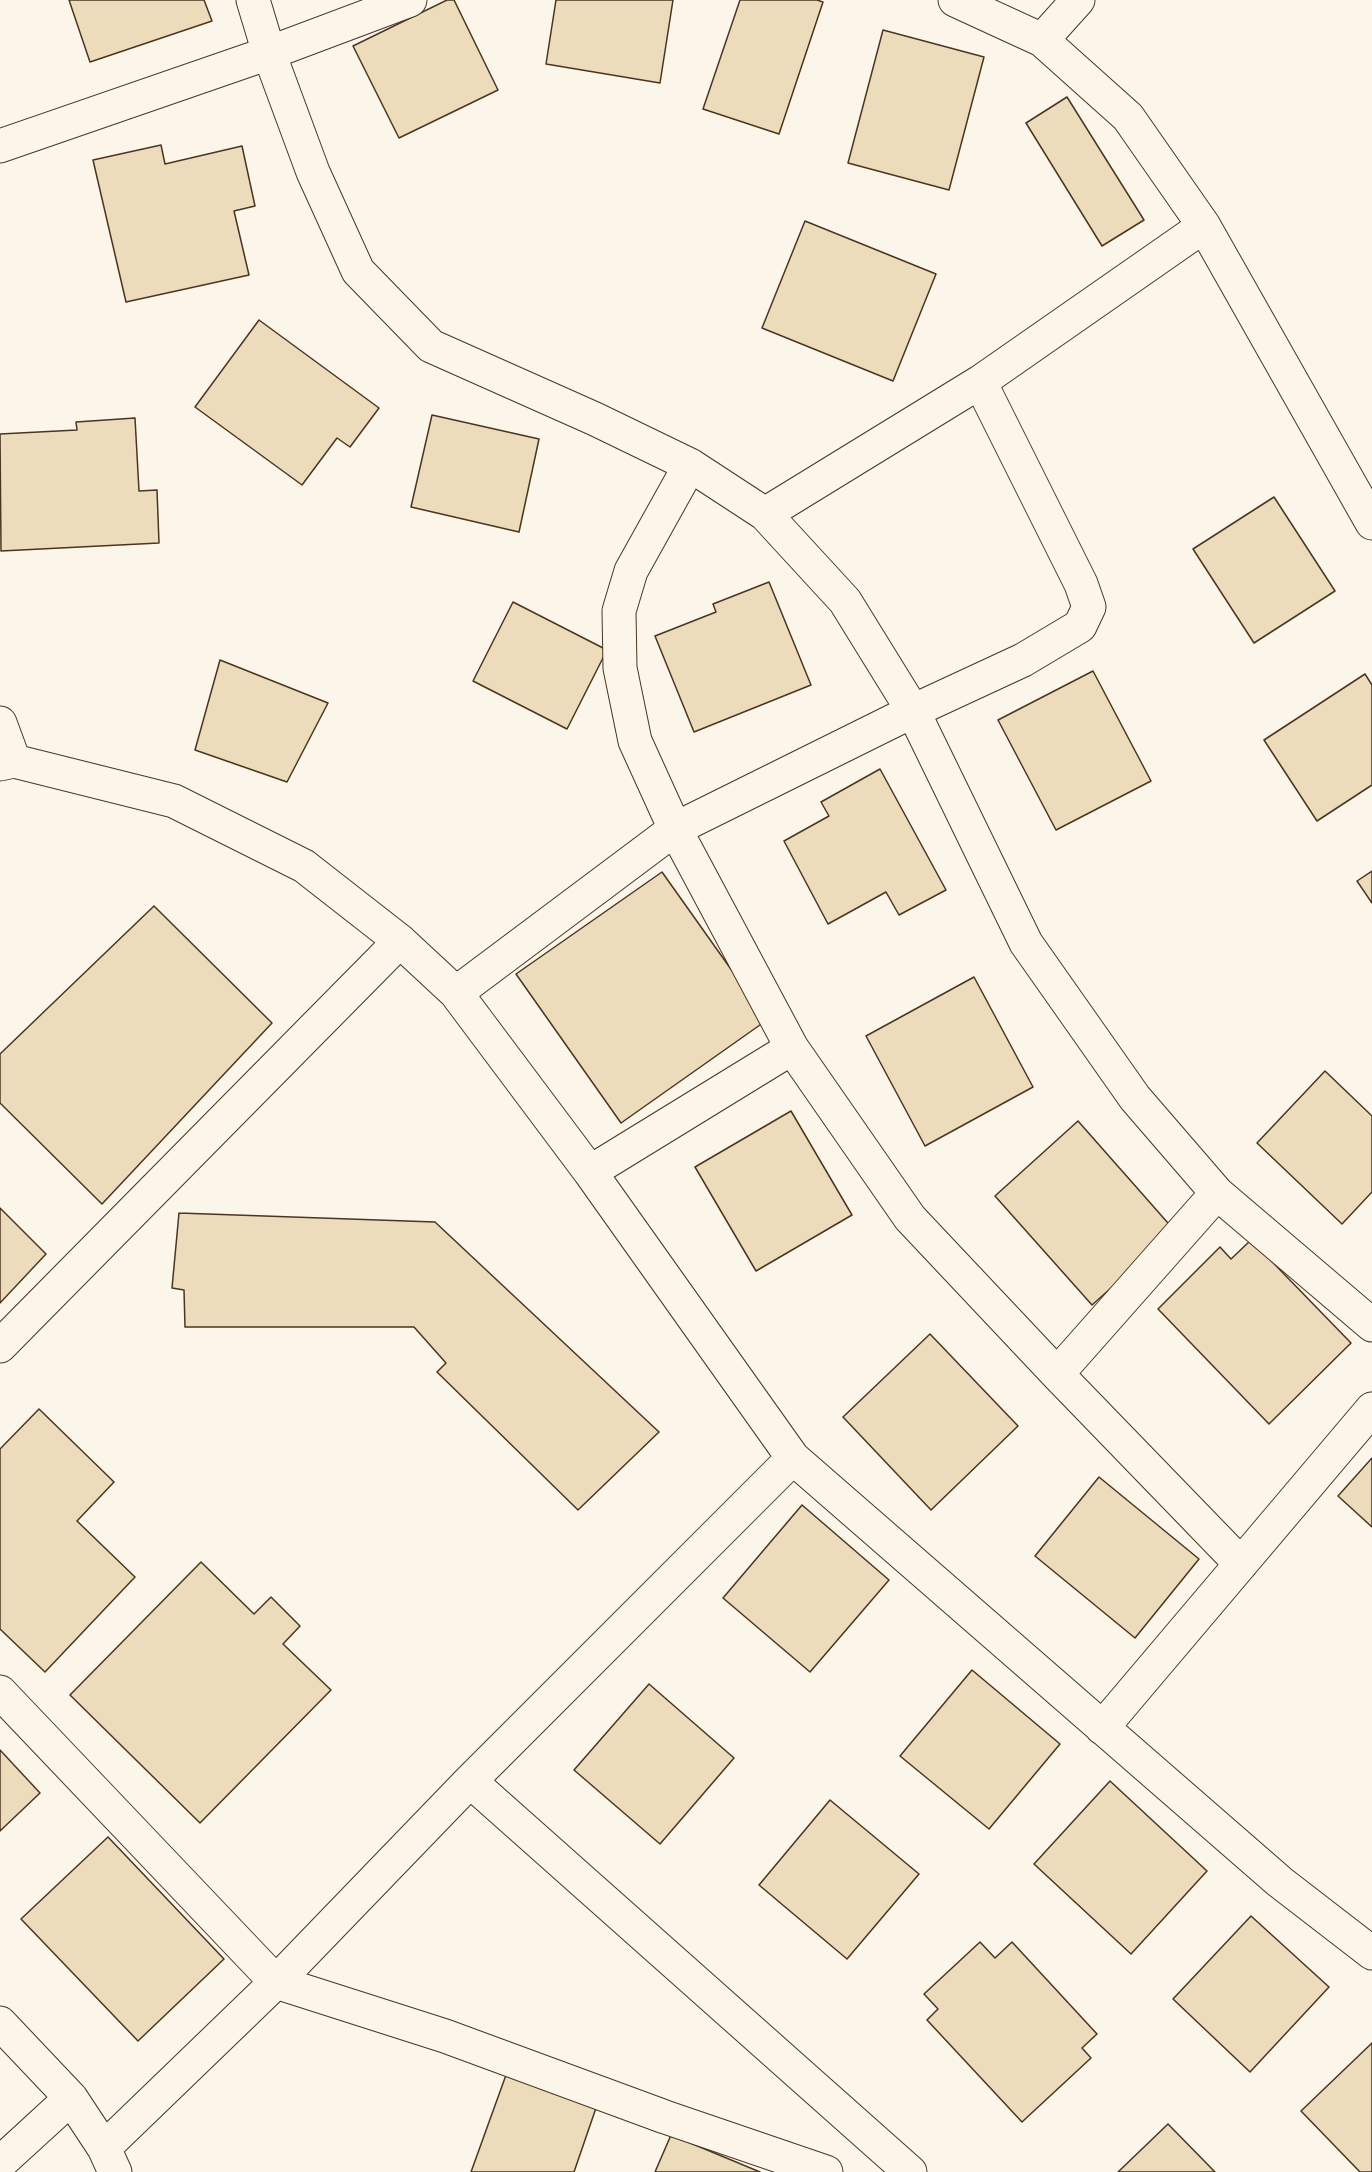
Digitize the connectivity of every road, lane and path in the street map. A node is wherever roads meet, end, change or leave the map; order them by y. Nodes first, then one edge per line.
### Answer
1 (253, 0) edge
2 (410, 0) edge
3 (955, 0) edge
4 (1078, 0) edge
5 (1042, 40) junction
6 (269, 53) junction
7 (0, 146) edge
8 (1204, 226) junction
9 (980, 382) junction
10 (690, 465) junction
11 (765, 514) junction
12 (1372, 523) edge
13 (913, 711) junction
14 (0, 723) edge
15 (7, 763) edge
16 (675, 829) junction
17 (400, 941) junction
18 (456, 993) junction
19 (792, 1048) junction
20 (591, 1172) junction
21 (1217, 1193) junction
22 (1372, 1325) edge
23 (0, 1346) edge
24 (1057, 1374) junction
25 (1372, 1409) edge
26 (793, 1458) junction
27 (1241, 1564) junction
28 (0, 1692) edge
29 (1102, 1728) junction
30 (470, 1781) junction
31 (1372, 1953) edge
32 (276, 1982) junction
33 (0, 2023) edge
34 (71, 2098) junction
35 (110, 2160) edge
36 (0, 2163) edge
37 (826, 2172) edge
38 (910, 2172) edge

1 - 6 street
2 - 6 street
3 - 5 street
4 - 5 street
5 - 8 street
6 - 7 street
6 - 10 street
8 - 9 street
8 - 12 street
9 - 11 street
9 - 13 street
10 - 11 street
10 - 16 street
11 - 13 street
13 - 16 street
13 - 21 street
14 - 15 street
15 - 17 street
16 - 18 street
16 - 19 street
17 - 18 street
17 - 23 street
18 - 20 street
19 - 20 street
19 - 24 street
20 - 26 street
21 - 22 street
21 - 24 street
24 - 27 street
25 - 27 street
26 - 29 street
26 - 30 street
27 - 29 street
28 - 32 street
29 - 31 street
30 - 32 street
30 - 38 street
32 - 35 street
32 - 37 street
33 - 34 street
34 - 35 street
34 - 36 street

